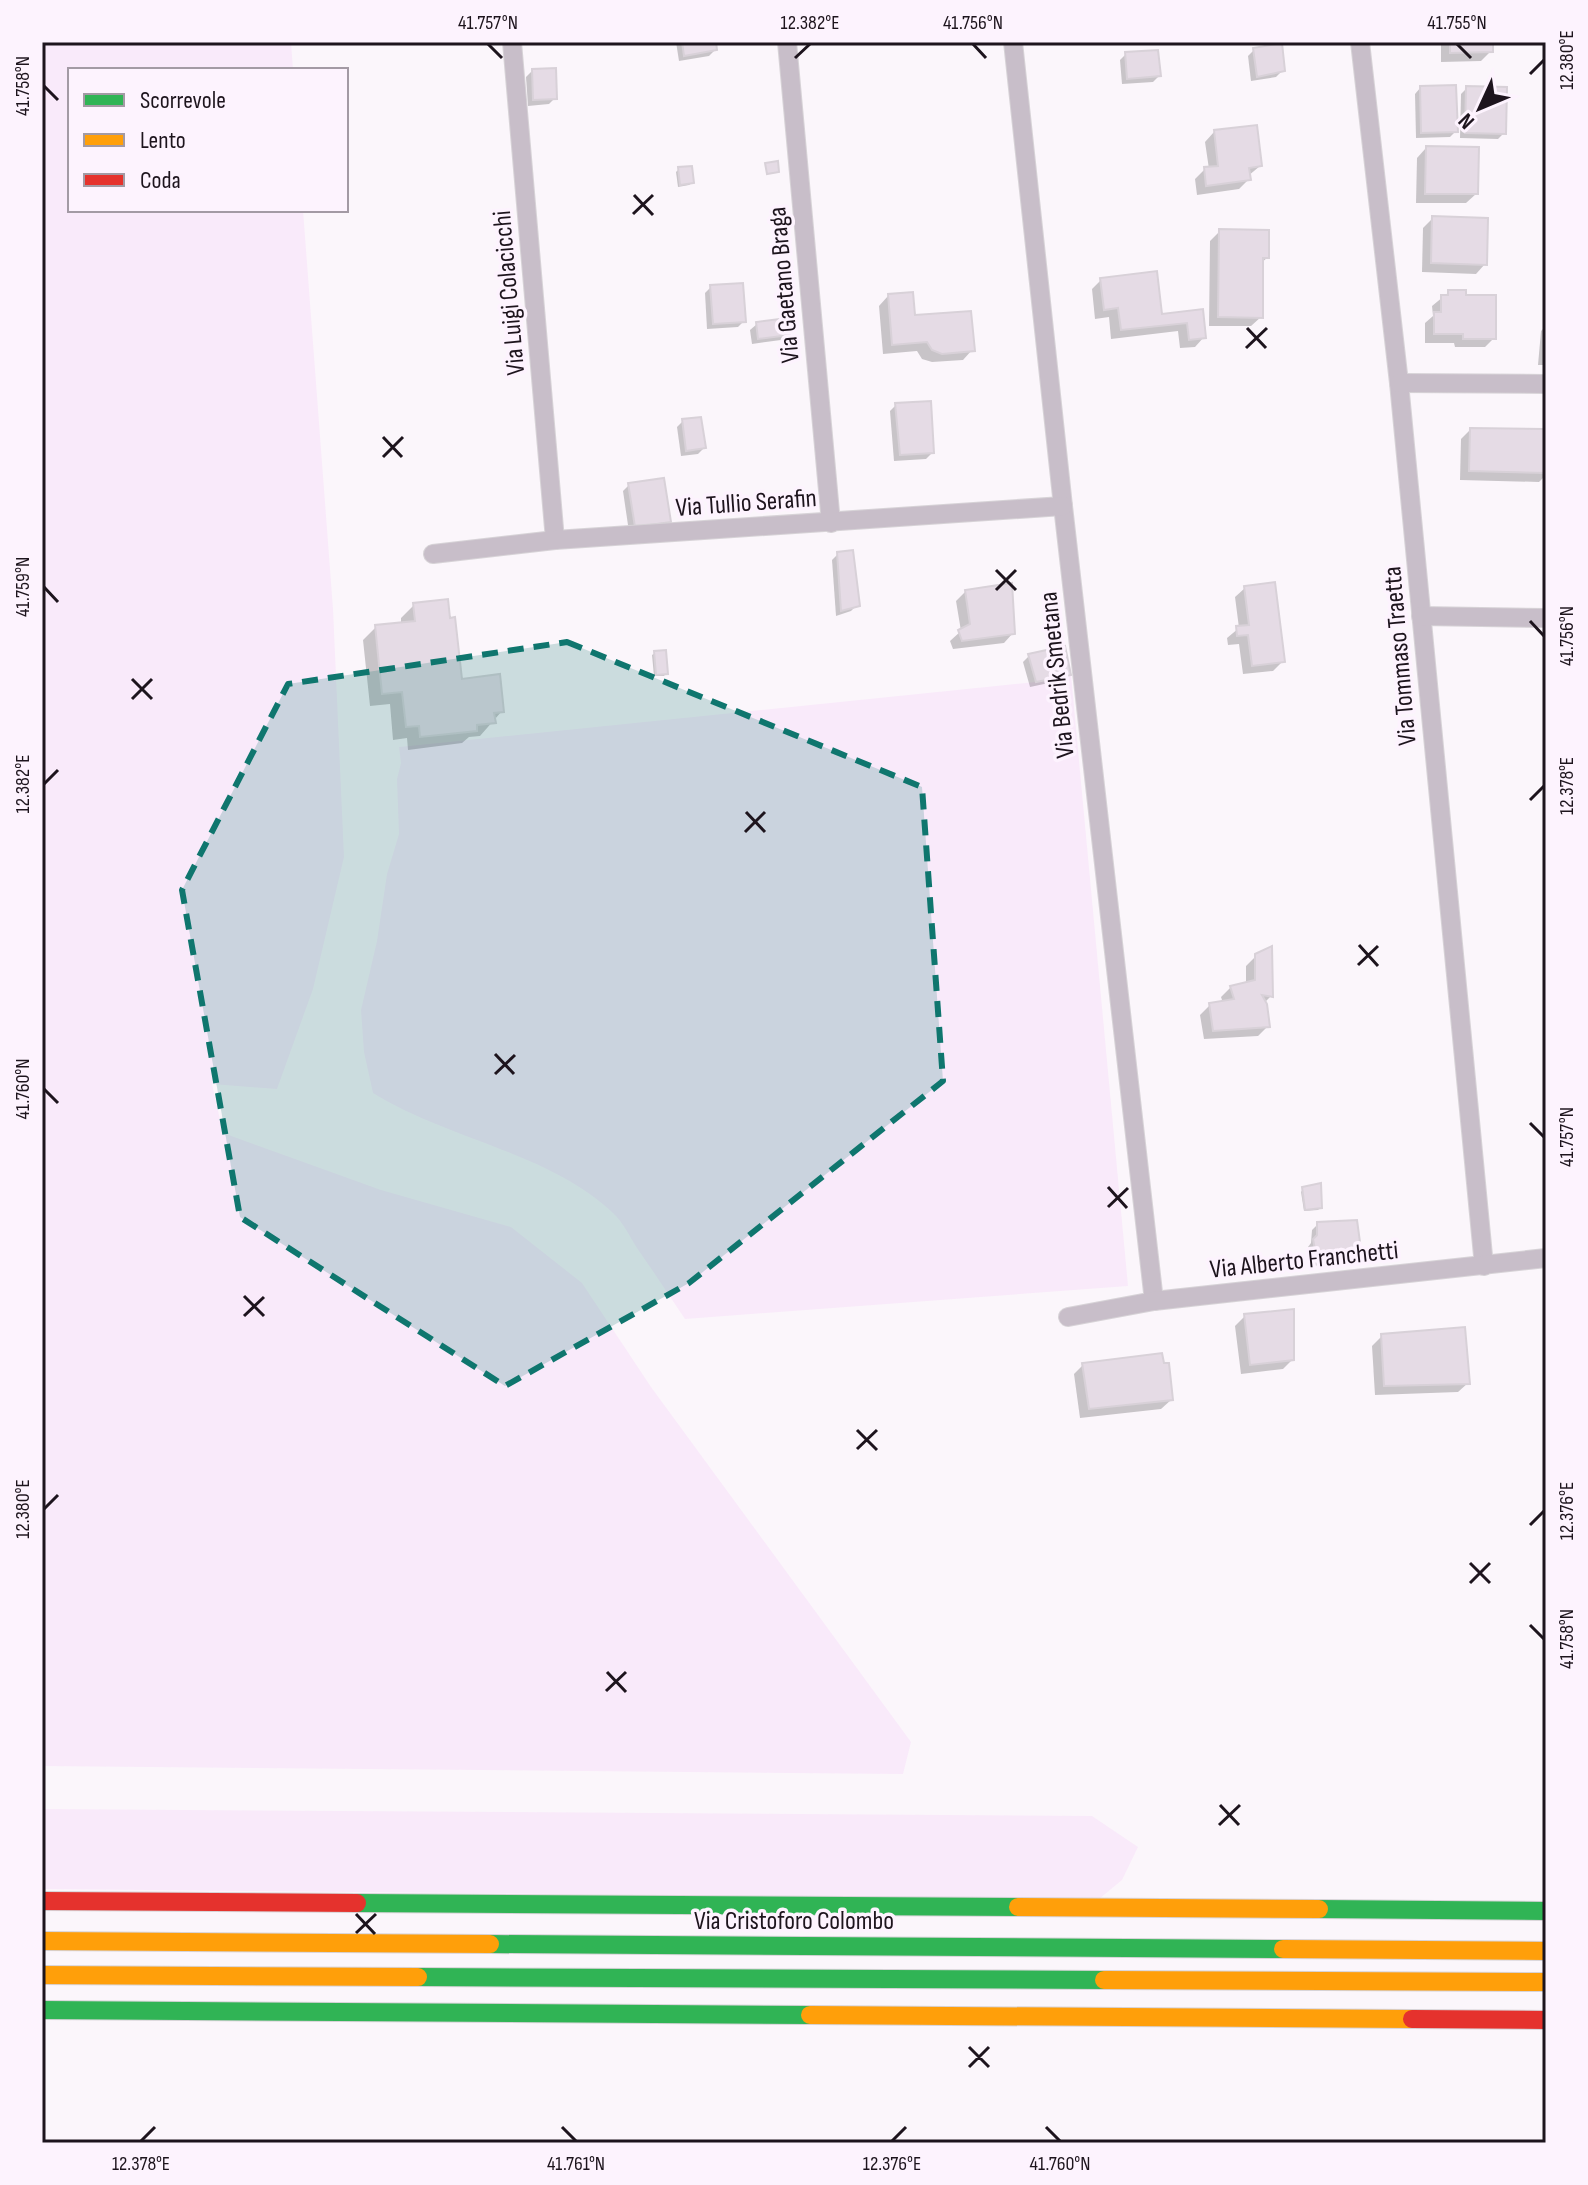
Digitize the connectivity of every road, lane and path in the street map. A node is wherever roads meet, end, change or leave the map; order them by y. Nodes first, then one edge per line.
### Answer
1 (512, 42) edge
2 (787, 42) edge
3 (1013, 42) edge
4 (1360, 42) edge
5 (1399, 383) junction
6 (1546, 384) edge
7 (1063, 506) junction
8 (831, 523) junction
9 (555, 540) junction
10 (433, 554) dead end
11 (1421, 616) junction
12 (1546, 618) edge
13 (1546, 1258) edge
14 (1484, 1266) junction
15 (1154, 1301) junction
16 (1068, 1317) dead end
17 (42, 1901) edge
18 (1546, 1911) edge
19 (42, 1941) edge
20 (1546, 1951) edge
21 (42, 1975) edge
22 (1546, 1982) edge
23 (42, 2010) edge
24 (1546, 2020) edge

1 - 9 street, Via Luigi Colacicchi
2 - 8 street, Via Gaetano Braga
3 - 7 street, Via Bedrik Smetana
4 - 5 street, Via Tommaso Traetta
5 - 6 street
5 - 11 street, Via Tommaso Traetta
7 - 8 street, Via Tullio Serafin
7 - 15 street, Via Bedrik Smetana
8 - 9 street, Via Tullio Serafin
9 - 10 street, Via Tullio Serafin
11 - 12 street
11 - 14 street, Via Tommaso Traetta
13 - 14 street, Via Alberto Franchetti
14 - 15 street, Via Alberto Franchetti
15 - 16 street, Via Alberto Franchetti
17 - 18 street, Via Cristoforo Colombo
19 - 20 street, Via Cristoforo Colombo
21 - 22 street
23 - 24 street

